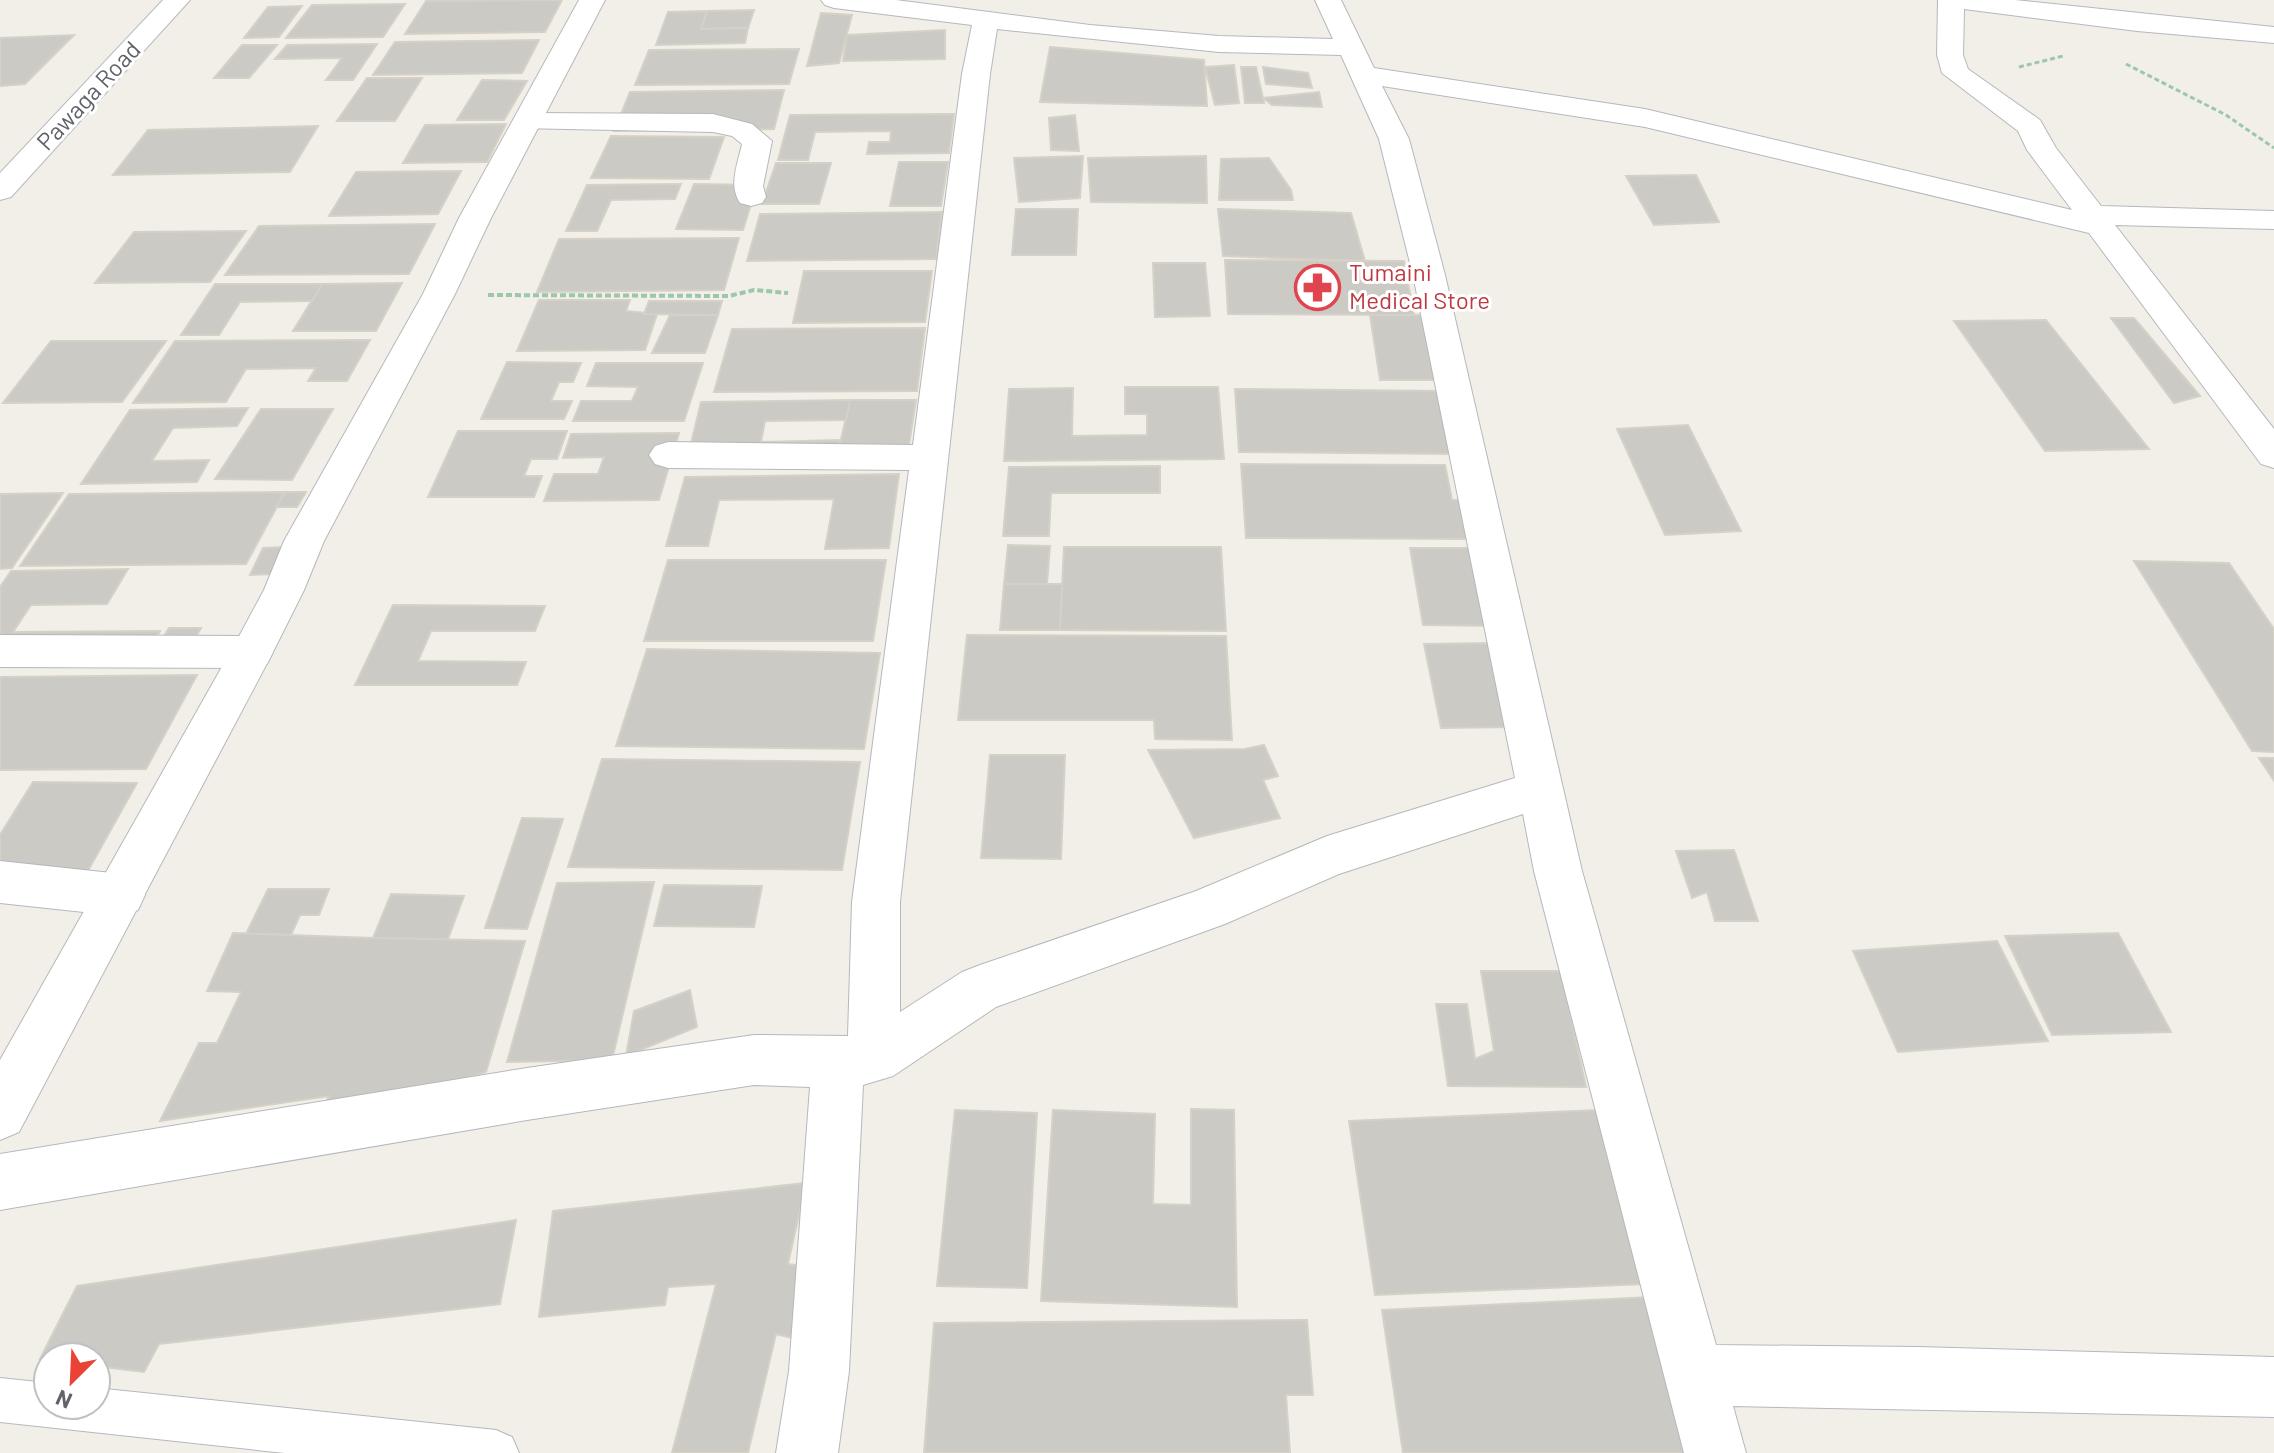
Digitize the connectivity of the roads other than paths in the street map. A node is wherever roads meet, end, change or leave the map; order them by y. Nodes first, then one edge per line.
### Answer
1 (177, 0) edge
2 (592, 0) edge
3 (834, 0) edge
4 (1328, 0) edge
5 (1952, 0) edge
6 (2028, 4) edge
7 (986, 18) junction
8 (2274, 35) edge
9 (1354, 61) junction
10 (528, 122) junction
11 (0, 191) edge
12 (751, 197) dead end
13 (2274, 220) edge
14 (2097, 221) junction
15 (668, 455) dead end
16 (2274, 455) edge
17 (929, 458) junction
18 (0, 651) edge
19 (252, 652) junction
20 (1540, 789) junction
21 (0, 882) edge
22 (121, 895) junction
23 (856, 1061) junction
24 (0, 1113) edge
25 (0, 1182) edge
26 (1694, 1375) junction
27 (2274, 1387) edge
28 (0, 1400) edge
29 (496, 1453) edge
30 (807, 1453) edge
31 (1715, 1453) edge

1 - 11 street, Pawaga Road
2 - 10 street
3 - 7 street
4 - 9 street
5 - 6 street
5 - 14 street
6 - 8 street
7 - 9 street
7 - 17 street
9 - 14 street
9 - 20 street
10 - 12 street
10 - 19 street
13 - 14 street
14 - 16 street
15 - 17 street
17 - 23 street
18 - 19 street
19 - 22 street
20 - 23 street
20 - 26 street
21 - 22 street
22 - 24 street
23 - 25 street
23 - 30 street
26 - 27 street
26 - 31 street
28 - 29 lane

